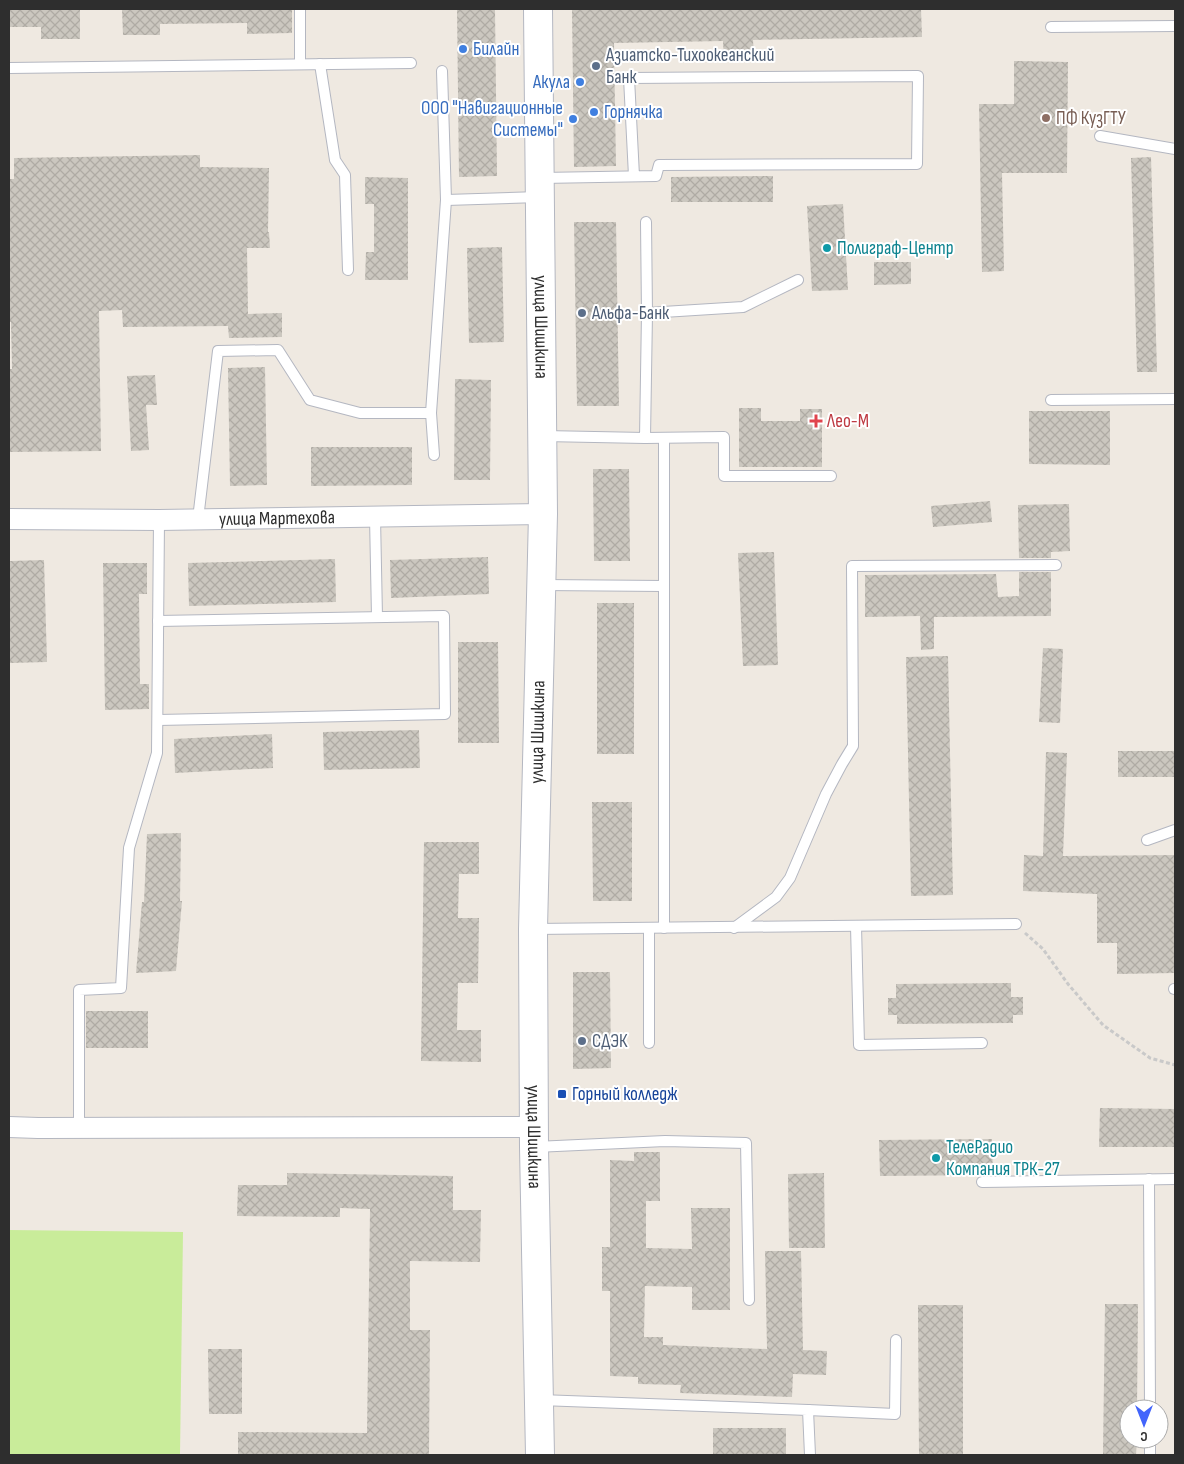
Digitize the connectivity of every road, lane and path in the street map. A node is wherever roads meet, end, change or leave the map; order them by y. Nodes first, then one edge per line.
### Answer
1 (300, 9) edge
2 (538, 9) edge
3 (1175, 26) edge
4 (1051, 27) dead end
5 (411, 63) dead end
6 (300, 64) junction
7 (320, 64) junction
8 (9, 68) edge
9 (442, 72) dead end
10 (1100, 136) dead end
11 (1175, 149) edge
12 (634, 176) junction
13 (540, 188) junction
14 (446, 200) junction
15 (646, 222) dead end
16 (348, 270) dead end
17 (798, 280) dead end
18 (647, 312) junction
19 (1175, 399) edge
20 (1051, 400) dead end
21 (431, 413) junction
22 (543, 436) junction
23 (645, 438) junction
24 (664, 438) junction
25 (434, 455) dead end
26 (831, 476) dead end
27 (543, 514) junction
28 (375, 516) junction
29 (9, 519) edge
30 (198, 519) junction
31 (159, 520) junction
32 (1056, 565) dead end
33 (541, 585) junction
34 (664, 586) junction
35 (377, 617) junction
36 (158, 621) junction
37 (158, 720) junction
38 (1175, 830) edge
39 (1147, 840) dead end
40 (1016, 924) joint
41 (856, 926) junction
42 (664, 928) junction
43 (734, 928) junction
44 (533, 929) junction
45 (649, 929) junction
46 (649, 1043) dead end
47 (982, 1043) dead end
48 (1175, 1065) edge
49 (9, 1127) edge
50 (78, 1128) junction
51 (534, 1137) junction
52 (1175, 1178) edge
53 (1149, 1179) junction
54 (982, 1182) dead end
55 (749, 1300) dead end
56 (896, 1340) dead end
57 (1150, 1399) edge
58 (540, 1400) junction
59 (808, 1410) junction
60 (540, 1455) edge
61 (810, 1455) edge

1 - 6 lane
2 - 13 main road, улица Шишкина
3 - 4 lane
5 - 7 lane
6 - 7 lane
6 - 8 lane
7 - 16 lane
9 - 14 lane
10 - 11 lane
12 - 12 lane
12 - 13 lane
13 - 14 lane
13 - 22 main road, улица Шишкина
14 - 21 lane
15 - 18 lane
17 - 18 lane
18 - 23 lane
19 - 20 lane
21 - 25 lane
21 - 30 lane
22 - 23 lane
22 - 27 main road, улица Шишкина
23 - 24 lane
24 - 26 lane
24 - 34 lane
27 - 28 street, улица Мартехова
27 - 33 main road, улица Шишкина
28 - 30 street, улица Мартехова
28 - 35 lane
29 - 31 street, улица Мартехова
30 - 31 street, улица Мартехова
31 - 36 lane
32 - 43 lane
33 - 34 lane
33 - 44 main road, улица Шишкина
34 - 42 lane
35 - 36 lane
35 - 37 lane
36 - 37 lane
37 - 50 lane
38 - 39 lane
40 - 41 lane
40 - 48 path
41 - 43 lane
41 - 47 lane
42 - 43 lane
42 - 45 lane
44 - 45 lane
44 - 51 main road, улица Шишкина
45 - 46 lane
49 - 50 street
50 - 51 street
51 - 55 lane
51 - 58 main road, улица Шишкина
52 - 53 lane
53 - 54 lane
53 - 57 lane
56 - 59 lane
58 - 59 lane
58 - 60 main road, улица Шишкина
59 - 61 lane

